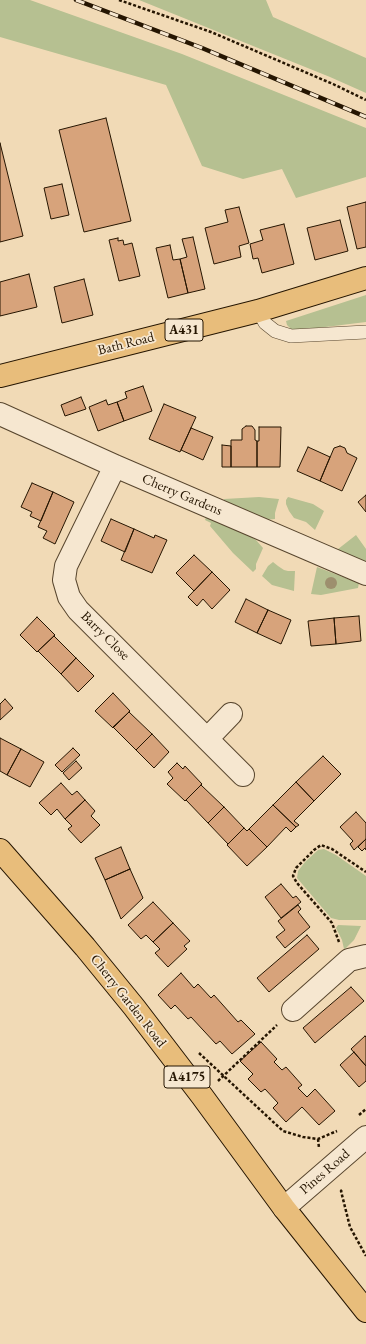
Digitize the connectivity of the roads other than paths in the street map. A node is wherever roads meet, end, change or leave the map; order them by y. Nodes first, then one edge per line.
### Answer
1 (366, 278) edge
2 (258, 311) junction
3 (366, 332) edge
4 (0, 376) edge
5 (0, 414) edge
6 (115, 466) junction
7 (366, 574) edge
8 (231, 714) dead end
9 (207, 739) junction
10 (243, 775) dead end
11 (0, 850) edge
12 (358, 958) edge
13 (293, 1010) road end
14 (366, 1137) edge
15 (284, 1208) junction
16 (366, 1312) edge

1 - 2 main road, Bath Road / A431
2 - 3 lane
2 - 4 main road, Bath Road / A431
5 - 6 street, Cherry Gardens
6 - 7 street, Cherry Gardens
6 - 9 street, Barry Close
8 - 9 street
9 - 10 street, Barry Close
11 - 15 main road, Cherry Garden Road / A4175
12 - 13 street
14 - 15 street, Pines Road
15 - 16 main road, Cherry Garden Road / A4175

